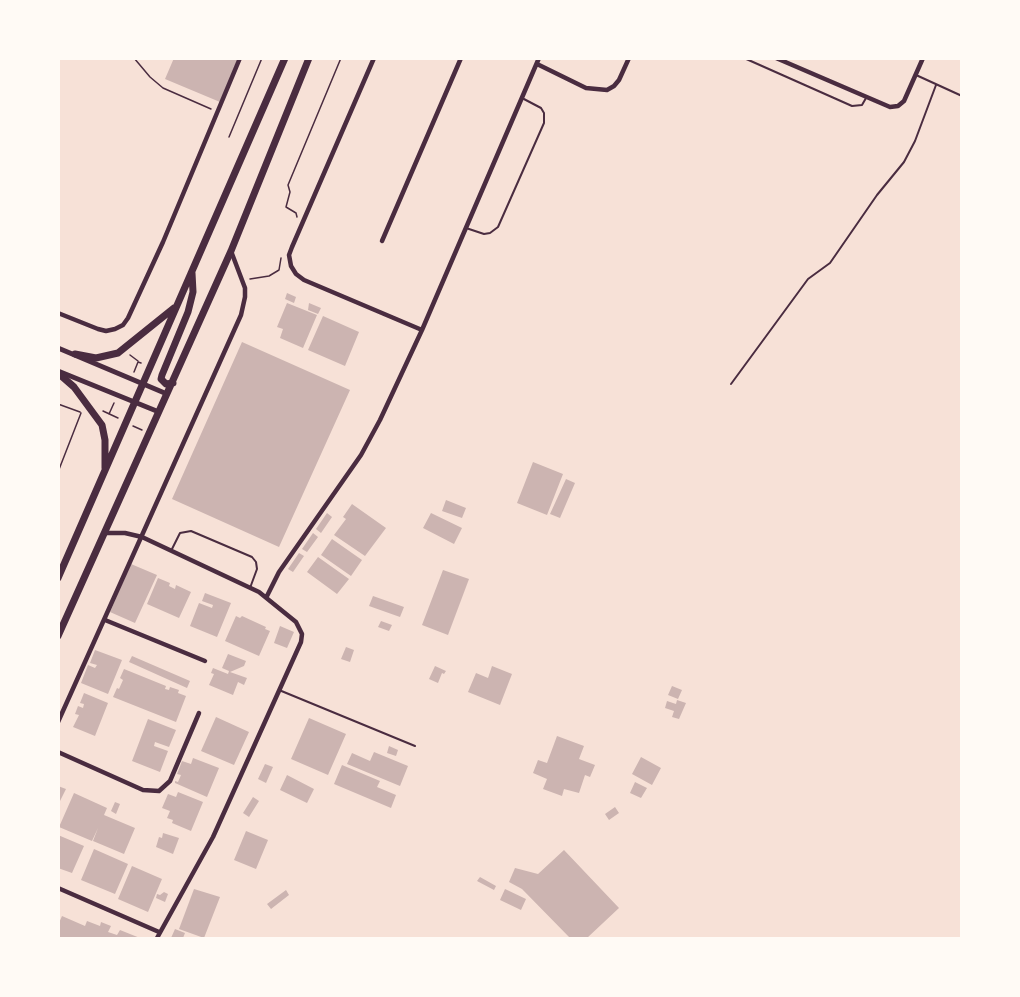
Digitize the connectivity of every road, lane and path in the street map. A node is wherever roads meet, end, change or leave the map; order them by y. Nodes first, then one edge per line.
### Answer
1 (134, 58) edge
2 (240, 58) edge
3 (262, 58) edge
4 (285, 58) edge
5 (309, 58) edge
6 (341, 58) edge
7 (374, 58) edge
8 (461, 58) edge
9 (629, 58) edge
10 (744, 58) edge
11 (776, 58) edge
12 (923, 58) edge
13 (538, 61) edge
14 (916, 75) junction
15 (936, 85) junction
16 (962, 96) edge
17 (522, 98) junction
18 (866, 98) junction
19 (218, 111) junction
20 (229, 137) dead end
21 (297, 216) dead end
22 (465, 227) junction
23 (382, 241) dead end
24 (231, 251) junction
25 (281, 257) dead end
26 (192, 271) junction
27 (243, 280) junction
28 (176, 306) junction
29 (58, 313) edge
30 (422, 330) junction
31 (58, 348) edge
32 (124, 350) junction
33 (75, 354) junction
34 (138, 362) dead end
35 (58, 372) edge
36 (173, 383) junction
37 (143, 384) junction
38 (731, 384) dead end
39 (167, 394) junction
40 (136, 402) junction
41 (159, 412) junction
42 (82, 413) dead end
43 (58, 472) edge
44 (105, 472) junction
45 (104, 533) junction
46 (142, 537) junction
47 (172, 551) junction
48 (58, 578) edge
49 (250, 588) junction
50 (267, 596) junction
51 (105, 620) junction
52 (58, 636) edge
53 (205, 662) dead end
54 (279, 690) junction
55 (199, 713) dead end
56 (58, 722) edge
57 (415, 746) dead end
58 (58, 752) edge
59 (58, 888) edge
60 (159, 932) junction
61 (157, 939) edge

1 - 19 path
2 - 19 street
3 - 20 path
4 - 26 main road
5 - 24 main road
6 - 21 path
7 - 30 street
8 - 23 street
9 - 13 street
10 - 18 lane
11 - 18 street
12 - 14 street
13 - 17 street
14 - 15 lane
14 - 18 street
15 - 16 lane
15 - 38 lane
17 - 22 street
17 - 22 lane
19 - 29 street
22 - 30 street
24 - 27 street
24 - 36 main road
25 - 27 path
26 - 28 main road
26 - 36 main road
27 - 46 street
28 - 32 main road
28 - 37 main road
30 - 50 street
31 - 33 street
32 - 33 main road
32 - 34 path
33 - 37 street
35 - 40 street
35 - 44 main road
36 - 39 main road
37 - 39 street
37 - 40 main road
39 - 41 main road
40 - 41 street
40 - 44 main road
41 - 45 main road
42 - 43 path
44 - 48 main road
45 - 46 street
45 - 52 main road
46 - 47 street
46 - 51 street
47 - 49 street
47 - 49 lane
49 - 50 street
50 - 54 street
51 - 53 street
51 - 56 street
54 - 57 lane
54 - 60 street
55 - 58 street
59 - 60 street
60 - 61 street

